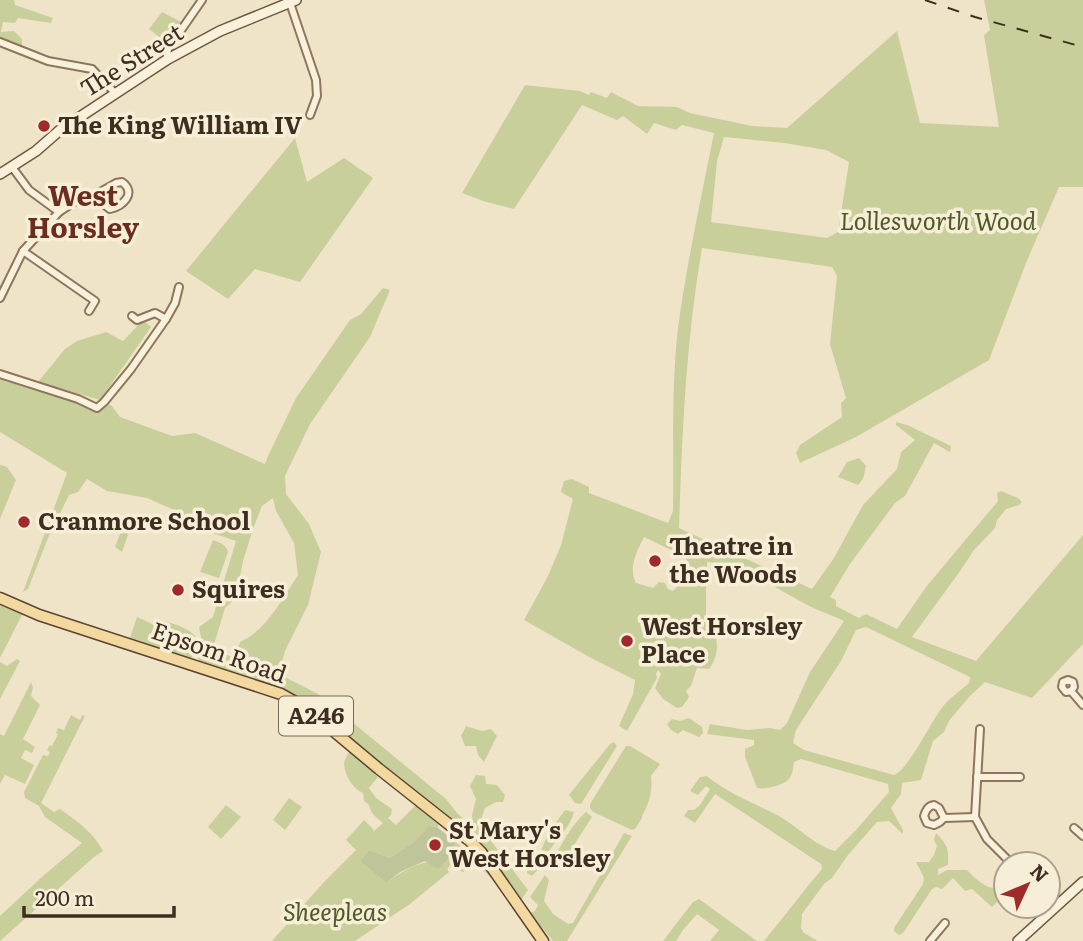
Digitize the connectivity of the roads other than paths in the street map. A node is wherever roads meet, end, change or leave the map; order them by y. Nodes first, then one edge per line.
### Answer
1 (202, 0) edge
2 (293, 1) edge
3 (0, 42) edge
4 (168, 59) junction
5 (115, 93) junction
6 (310, 115) dead end
7 (12, 167) junction
8 (0, 174) edge
9 (93, 196) junction
10 (59, 212) junction
11 (23, 251) junction
12 (179, 287) dead end
13 (0, 298) edge
14 (89, 311) dead end
15 (132, 316) dead end
16 (166, 320) junction
17 (0, 374) edge
18 (0, 597) edge
19 (1071, 691) dead end
20 (1083, 705) edge
21 (980, 729) dead end
22 (977, 777) junction
23 (1020, 777) dead end
24 (975, 817) junction
25 (944, 818) dead end
26 (1074, 828) dead end
27 (1083, 836) edge
28 (998, 850) edge
29 (1082, 883) edge
30 (1062, 896) edge
31 (1036, 920) edge
32 (945, 923) dead end
33 (542, 941) edge
34 (930, 941) edge
35 (1018, 941) edge

1 - 4 street
2 - 4 street, The Street
2 - 6 street
3 - 5 street
4 - 5 street, The Street
5 - 7 street, The Street
7 - 8 street, The Street
7 - 10 street
9 - 9 street
9 - 10 street
10 - 11 street
11 - 13 street
11 - 14 street
12 - 16 street
15 - 16 street
16 - 17 street
18 - 33 main road, Epsom Road / A246
19 - 20 street
21 - 22 street
22 - 23 street
22 - 24 street
24 - 25 street
24 - 28 street
26 - 27 street
29 - 30 street
31 - 35 street
32 - 34 street

